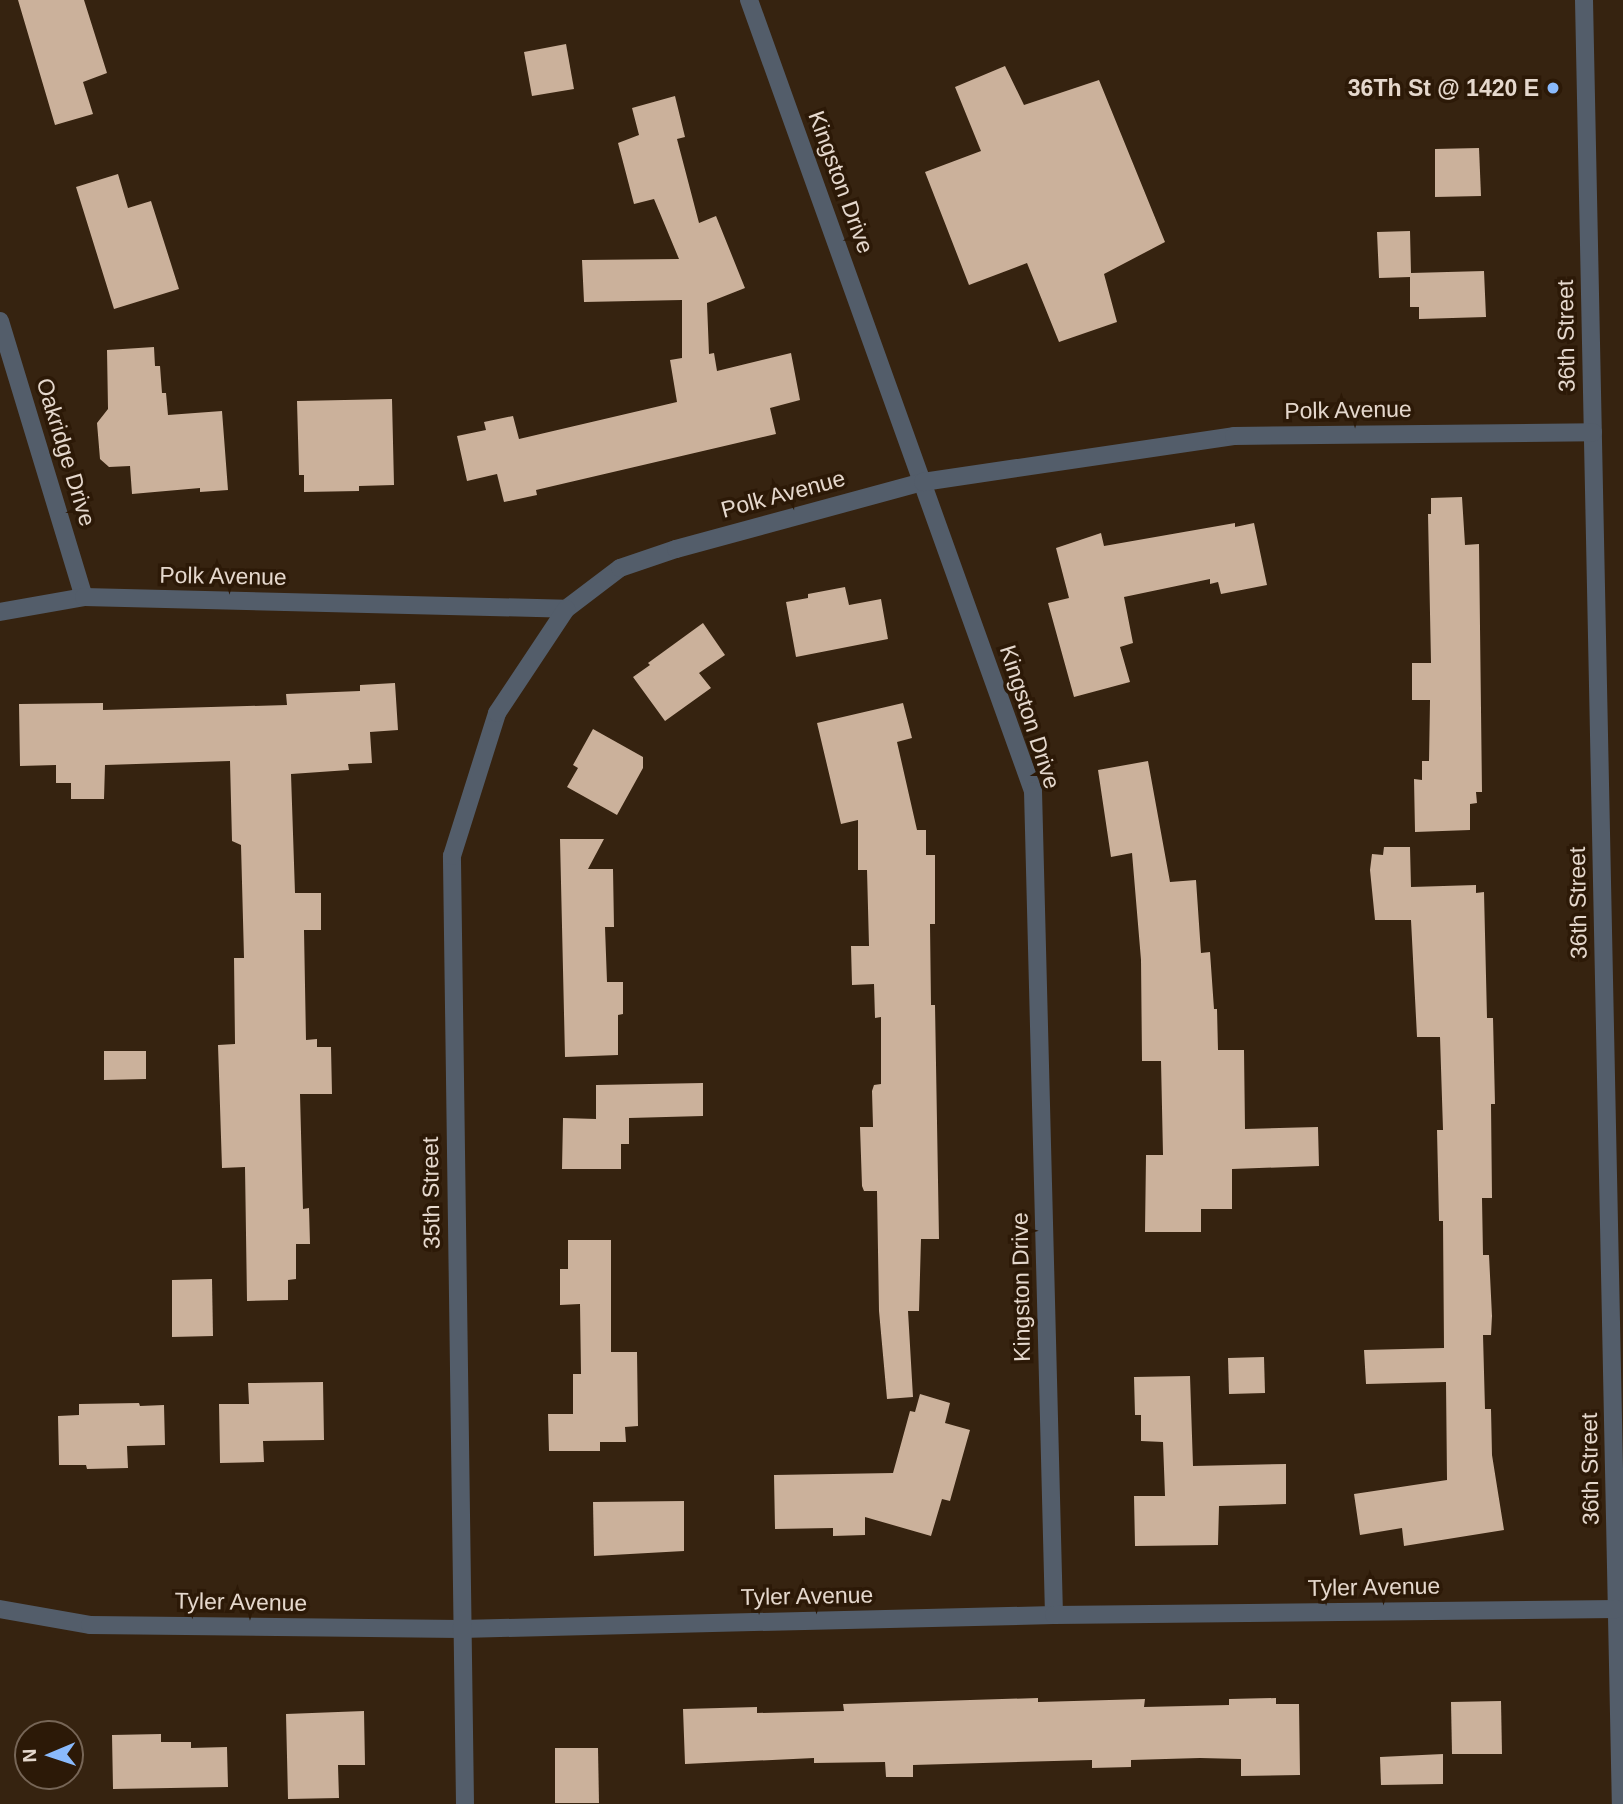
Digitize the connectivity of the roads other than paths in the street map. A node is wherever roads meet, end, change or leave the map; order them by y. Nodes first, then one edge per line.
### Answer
1 (749, 0) edge
2 (1584, 0) edge
3 (0, 321) edge
4 (1593, 432) junction
5 (923, 482) junction
6 (84, 597) junction
7 (566, 609) junction
8 (0, 612) edge
9 (1619, 1526) edge
10 (0, 1609) edge
11 (1617, 1609) junction
12 (1054, 1615) junction
13 (461, 1629) junction
14 (465, 1804) edge
15 (1621, 1804) edge

1 - 5 street, Kingston Drive
2 - 4 street, 36th Street
3 - 6 street, Oakridge Drive
4 - 5 street, Polk Avenue
4 - 9 street, 36th Street
5 - 7 street, Polk Avenue
5 - 12 street, Kingston Drive
6 - 7 street, Polk Avenue
6 - 8 street, Polk Avenue
7 - 13 street, 35th Street
9 - 11 street, 36th Street
10 - 13 street, Tyler Avenue
11 - 12 street, Tyler Avenue
11 - 15 street, 36th Street
12 - 13 street, Tyler Avenue
13 - 14 street, 35th Street

